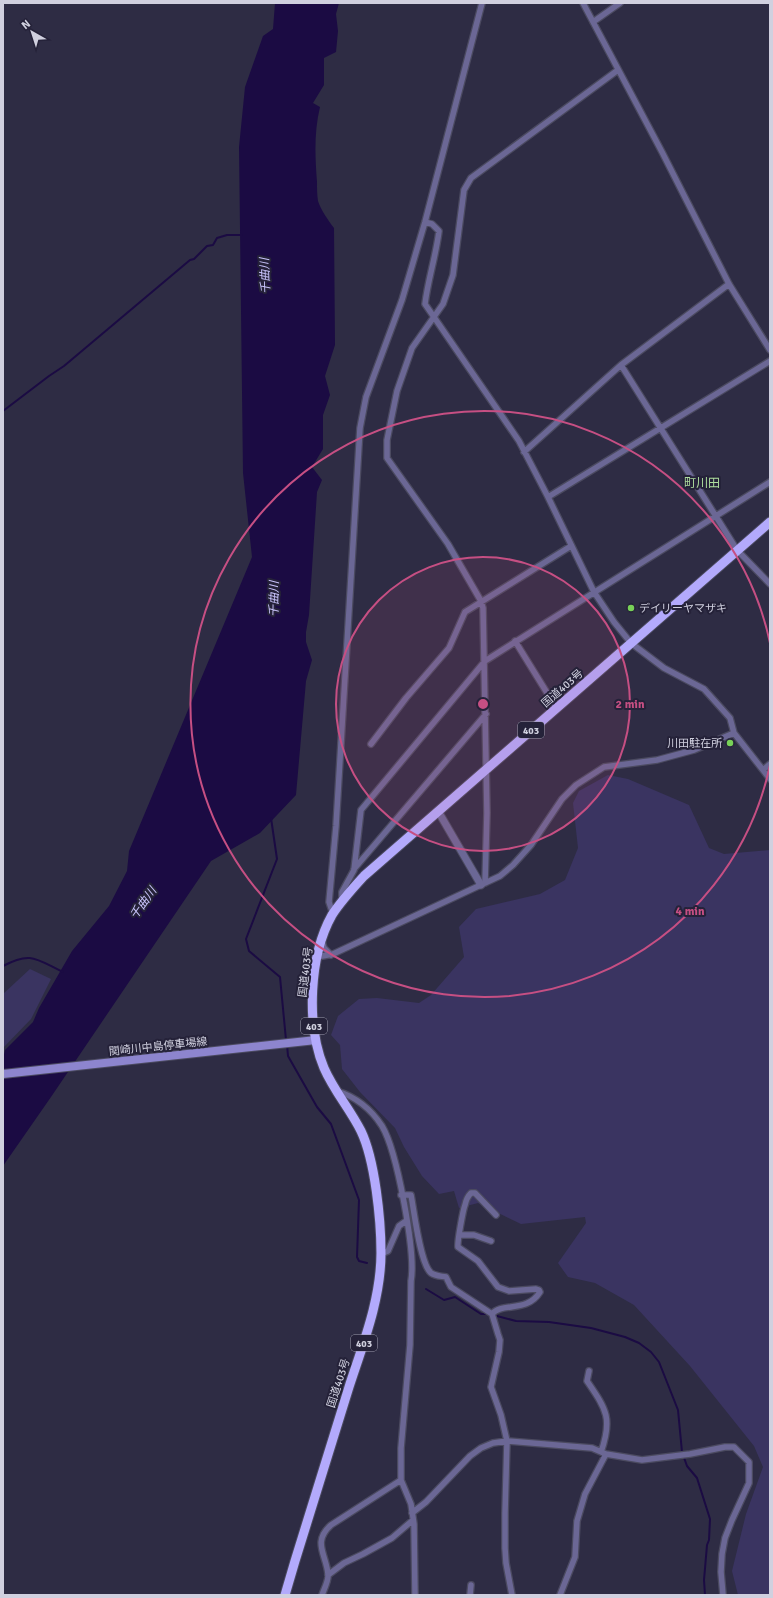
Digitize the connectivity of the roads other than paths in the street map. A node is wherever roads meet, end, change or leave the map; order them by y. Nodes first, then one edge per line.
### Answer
1 (482, 3) edge
2 (583, 3) edge
3 (620, 3) edge
4 (593, 22) junction
5 (618, 70) junction
6 (425, 222) junction
7 (729, 284) junction
8 (434, 318) junction
9 (770, 350) edge
10 (770, 361) edge
11 (621, 365) junction
12 (660, 429) junction
13 (524, 452) junction
14 (770, 482) edge
15 (548, 497) junction
16 (716, 516) junction
17 (770, 522) edge
18 (572, 546) junction
19 (738, 550) junction
20 (770, 584) edge
21 (594, 592) junction
22 (481, 601) junction
23 (515, 641) junction
24 (631, 643) junction
25 (485, 661) junction
26 (557, 709) junction
27 (486, 714) junction
28 (734, 733) junction
29 (371, 744) dead end
30 (770, 764) edge
31 (487, 769) junction
32 (763, 770) junction
33 (770, 779) edge
34 (438, 811) junction
35 (354, 870) junction
36 (483, 884) junction
37 (342, 900) junction
38 (333, 914) junction
39 (322, 939) junction
40 (331, 955) junction
41 (317, 957) junction
42 (311, 1040) junction
43 (3, 1074) edge
44 (335, 1090) junction
45 (401, 1195) junction
46 (496, 1215) dead end
47 (406, 1221) junction
48 (460, 1235) junction
49 (491, 1241) dead end
50 (381, 1254) junction
51 (492, 1314) junction
52 (590, 1371) dead end
53 (507, 1441) junction
54 (603, 1453) junction
55 (401, 1480) junction
56 (412, 1513) junction
57 (413, 1520) junction
58 (328, 1575) junction
59 (471, 1585) dead end
60 (286, 1595) edge
61 (322, 1595) edge
62 (415, 1595) edge
63 (470, 1595) edge
64 (512, 1595) edge
65 (560, 1595) edge
66 (723, 1595) edge

1 - 6 street
2 - 4 street
3 - 4 street
4 - 5 street
5 - 7 street
5 - 8 street
6 - 8 street
6 - 38 street
7 - 9 street
7 - 11 street
8 - 13 street
8 - 22 street
10 - 12 street
11 - 12 street
11 - 13 street
12 - 15 street
12 - 16 street
13 - 15 street
14 - 16 street
15 - 18 street
16 - 19 street
16 - 21 street
17 - 19 highway, 国道403号 / 403
18 - 21 street
18 - 22 street
19 - 20 street
19 - 24 highway, 国道403号 / 403
21 - 23 street
21 - 24 street
22 - 25 street
22 - 29 street
23 - 25 street
23 - 26 street
24 - 26 highway, 国道403号 / 403
24 - 28 street
25 - 27 street
25 - 35 street
26 - 31 highway, 国道403号 / 403
27 - 31 street
27 - 35 street
28 - 32 street
28 - 36 street
30 - 32 street
31 - 34 highway, 国道403号 / 403
31 - 36 street
32 - 33 street
34 - 36 street
34 - 37 highway, 国道403号 / 403
35 - 37 street
36 - 40 street
37 - 38 highway, 国道403号 / 403
38 - 39 highway, 国道403号 / 403
39 - 40 street
39 - 41 highway, 国道403号 / 403
40 - 41 street
41 - 42 highway, 国道403号 / 403
42 - 43 main road, 関崎川中島停車場線
42 - 44 highway, 国道403号 / 403
44 - 45 street
44 - 50 highway, 国道403号 / 403
45 - 47 street
45 - 51 street
46 - 48 street
47 - 50 street
47 - 55 street
48 - 49 street
48 - 51 street
50 - 60 highway, 国道403号 / 403
51 - 53 street
52 - 54 street
53 - 54 street
53 - 56 street
53 - 64 street
54 - 65 street
54 - 66 street
55 - 56 street
55 - 58 street
56 - 57 street
57 - 58 street
57 - 62 street
58 - 61 street
59 - 63 street

